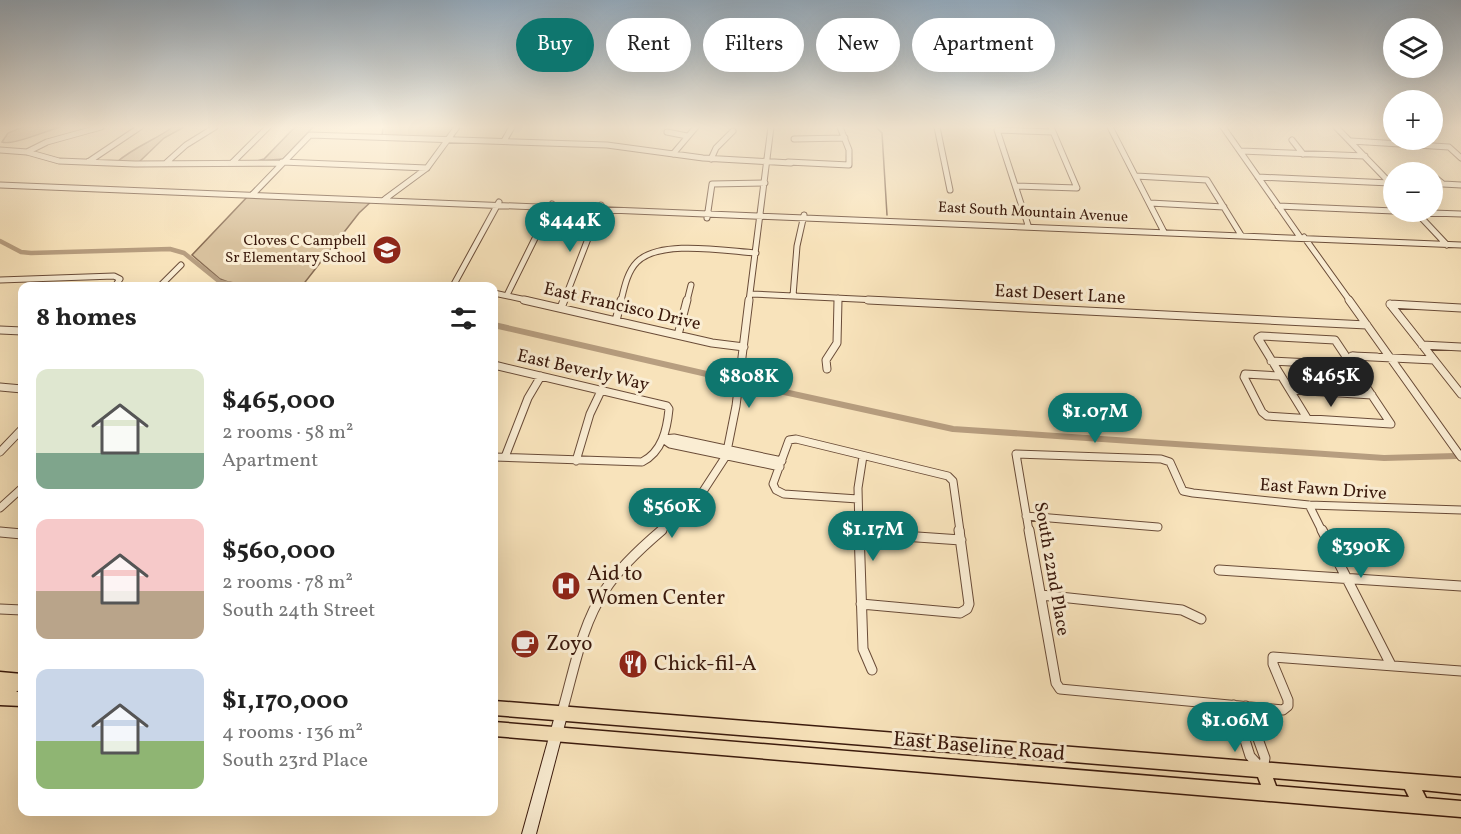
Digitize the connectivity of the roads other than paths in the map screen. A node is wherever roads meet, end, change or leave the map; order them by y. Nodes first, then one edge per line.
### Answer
1 (280, 166) edge
2 (367, 166) edge
3 (767, 166) edge
4 (945, 166) edge
5 (1009, 166) edge
6 (1068, 166) edge
7 (1131, 166) edge
8 (1251, 166) edge
9 (427, 168) joint
10 (1136, 176) junction
11 (1258, 177) junction
12 (765, 183) junction
13 (1383, 184) edge
14 (1443, 184) edge
15 (0, 185) edge
16 (1461, 185) edge
17 (1016, 186) junction
18 (950, 190) dead end
19 (252, 195) junction
20 (385, 199) junction
21 (499, 203) junction
22 (1150, 203) junction
23 (551, 205) junction
24 (1278, 206) junction
25 (600, 207) junction
26 (1224, 207) junction
27 (1383, 211) edge
28 (708, 213) junction
29 (761, 213) junction
30 (1443, 213) edge
31 (1461, 214) edge
32 (804, 215) junction
33 (1426, 222) edge
34 (1028, 225) junction
35 (1164, 232) junction
36 (1241, 234) junction
37 (1302, 237) junction
38 (1447, 245) junction
39 (1461, 245) edge
40 (642, 248) dead end
41 (756, 253) junction
42 (647, 254) junction
43 (181, 265) dead end
44 (0, 280) edge
45 (118, 282) edge
46 (164, 282) edge
47 (455, 282) edge
48 (691, 285) dead end
49 (498, 294) edge
50 (751, 294) junction
51 (507, 295) junction
52 (793, 296) junction
53 (838, 298) junction
54 (561, 308) junction
55 (1461, 308) edge
56 (616, 321) junction
57 (1367, 326) junction
58 (0, 330) edge
59 (18, 331) edge
60 (678, 335) junction
61 (1422, 345) junction
62 (744, 347) junction
63 (1461, 347) edge
64 (1349, 356) junction
65 (1390, 358) junction
66 (1434, 360) junction
67 (1271, 361) junction
68 (1352, 365) junction
69 (498, 366) edge
70 (827, 369) dead end
71 (541, 376) junction
72 (1279, 376) junction
73 (0, 387) edge
74 (18, 389) edge
75 (1291, 390) junction
76 (601, 391) junction
77 (1460, 392) edge
78 (1372, 395) junction
79 (1307, 418) junction
80 (18, 433) edge
81 (663, 439) junction
82 (0, 452) edge
83 (727, 453) junction
84 (1460, 455) edge
85 (863, 456) junction
86 (498, 457) edge
87 (505, 457) junction
88 (576, 461) junction
89 (781, 464) junction
90 (18, 491) edge
91 (1183, 491) joint
92 (0, 497) edge
93 (9, 498) junction
94 (858, 499) junction
95 (1309, 505) junction
96 (0, 508) edge
97 (1461, 510) edge
98 (1026, 516) junction
99 (1158, 527) dead end
100 (0, 532) edge
101 (859, 533) junction
102 (18, 534) edge
103 (961, 540) junction
104 (1219, 570) dead end
105 (1346, 579) junction
106 (1461, 586) edge
107 (1041, 595) junction
108 (861, 604) junction
109 (0, 609) edge
110 (18, 610) edge
111 (1201, 619) dead end
112 (1390, 665) junction
113 (872, 670) dead end
114 (1461, 670) edge
115 (0, 679) edge
116 (18, 681) edge
117 (18, 683) edge
118 (0, 688) edge
119 (0, 698) edge
120 (18, 699) edge
121 (1234, 705) junction
122 (1246, 706) junction
123 (498, 708) edge
124 (562, 712) junction
125 (498, 729) edge
126 (817, 733) junction
127 (556, 734) junction
128 (818, 755) junction
129 (1263, 770) junction
130 (1409, 782) junction
131 (1461, 786) edge
132 (1271, 793) junction
133 (1421, 806) junction
134 (1461, 809) edge
135 (529, 834) edge

1 - 19 street
2 - 9 street
3 - 12 street
4 - 18 street
5 - 17 street
6 - 17 street
7 - 10 street
8 - 11 street
9 - 20 street
10 - 22 street
10 - 26 street
11 - 13 street
11 - 24 street
12 - 28 street
12 - 29 street
14 - 16 street
15 - 19 street, East South Mountain Avenue
17 - 34 street
19 - 20 street, East South Mountain Avenue
20 - 21 street, East South Mountain Avenue
21 - 23 street, East South Mountain Avenue
21 - 47 street
22 - 26 street
22 - 35 street
23 - 25 street, East South Mountain Avenue
23 - 51 street
24 - 27 street
24 - 37 street
25 - 28 street, East South Mountain Avenue
25 - 54 street
26 - 36 street
28 - 29 street, East South Mountain Avenue
29 - 32 street, East South Mountain Avenue
29 - 41 street
30 - 31 street
32 - 34 street, East South Mountain Avenue
32 - 52 street
33 - 38 street
34 - 35 street, East South Mountain Avenue
35 - 36 street, East South Mountain Avenue
36 - 37 street, East South Mountain Avenue
37 - 38 street, East South Mountain Avenue
37 - 57 street
38 - 39 street, East South Mountain Avenue
40 - 42 street
41 - 42 street
41 - 50 street
42 - 56 street
43 - 46 street
44 - 45 street
48 - 60 street
49 - 51 street, East Francisco Drive
50 - 52 street, East Desert Lane
50 - 62 street
51 - 54 street, East Francisco Drive
52 - 53 street, East Desert Lane
53 - 57 street, East Desert Lane
53 - 70 street
54 - 56 street, East Francisco Drive
55 - 61 street
56 - 60 street, East Francisco Drive
57 - 65 street
58 - 59 street
60 - 62 street, East Francisco Drive
61 - 63 street
61 - 66 street
62 - 83 street
64 - 65 street
64 - 67 street
64 - 68 street
65 - 66 street
65 - 84 street
66 - 77 street
67 - 68 street
67 - 72 street
68 - 78 street
69 - 71 street, East Beverly Way
71 - 76 street, East Beverly Way
71 - 87 street
72 - 75 street
72 - 79 street
73 - 74 street
75 - 78 street
75 - 79 street
76 - 81 street, East Beverly Way
76 - 88 street
78 - 79 street
80 - 82 street
81 - 83 street
81 - 88 street
83 - 89 street
83 - 124 street
85 - 89 street
85 - 94 street
85 - 103 street
86 - 87 street
87 - 88 street
89 - 94 street
90 - 93 street
91 - 95 street, East Fawn Drive
91 - 98 street, South 22nd Place
92 - 93 street
93 - 96 street
94 - 101 street
95 - 97 street, East Fawn Drive
95 - 105 street
98 - 99 street
98 - 107 street, South 22nd Place
100 - 102 street
101 - 103 street
101 - 108 street
103 - 108 street
104 - 105 street
105 - 106 street
105 - 112 street
107 - 111 street
107 - 121 street, South 22nd Place
108 - 113 street
109 - 110 street
112 - 114 street
112 - 122 street
115 - 116 main road
117 - 118 main road
119 - 120 main road
121 - 122 street
121 - 129 street
122 - 129 street
123 - 124 main road, East Baseline Road
124 - 126 main road, East Baseline Road
124 - 127 main road
125 - 127 main road, East Baseline Road
126 - 128 main road
126 - 129 main road, East Baseline Road
127 - 128 main road, East Baseline Road
127 - 135 main road
128 - 132 main road, East Baseline Road
129 - 130 main road, East Baseline Road
129 - 132 main road
130 - 131 main road, East Baseline Road
130 - 133 main road
132 - 133 main road, East Baseline Road
133 - 134 main road, East Baseline Road

